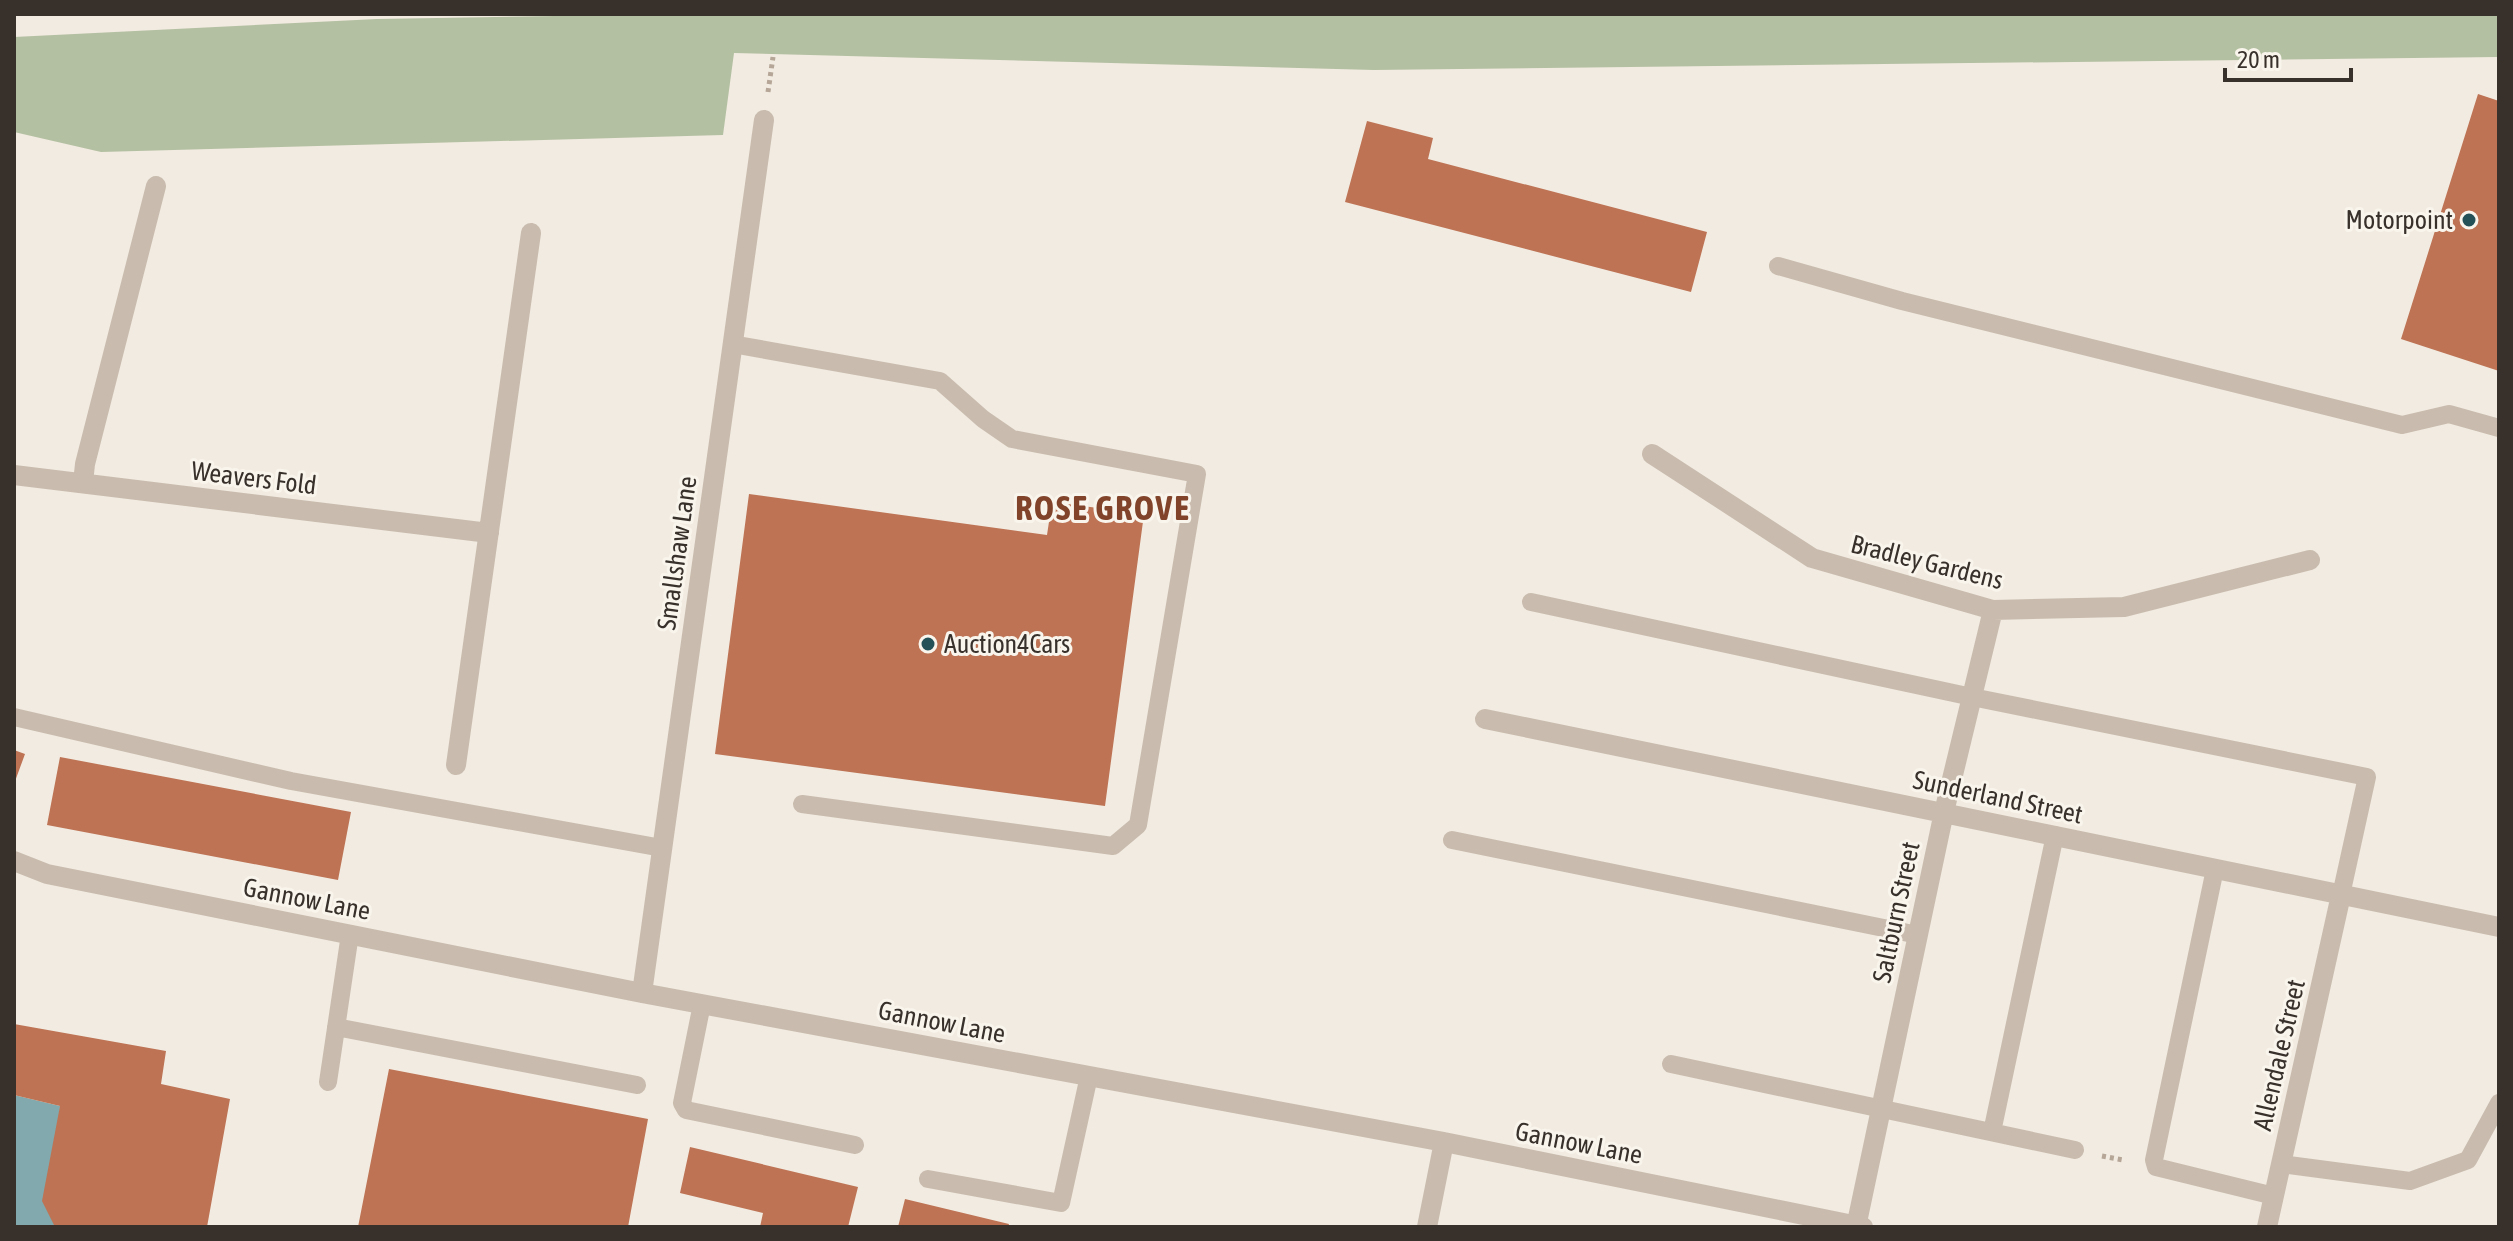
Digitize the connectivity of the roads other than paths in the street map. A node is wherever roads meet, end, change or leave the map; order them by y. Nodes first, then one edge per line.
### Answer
1 (764, 120) dead end
2 (156, 186) dead end
3 (531, 233) dead end
4 (1778, 266) dead end
5 (732, 344) junction
6 (2499, 428) edge
7 (1652, 454) dead end
8 (14, 475) edge
9 (83, 483) junction
10 (489, 533) junction
11 (2310, 560) dead end
12 (1531, 602) dead end
13 (1993, 610) junction
14 (1972, 697) junction
15 (14, 717) edge
16 (1485, 719) dead end
17 (456, 765) dead end
18 (802, 804) dead end
19 (1944, 812) junction
20 (2055, 835) junction
21 (1452, 840) dead end
22 (662, 848) junction
23 (14, 861) edge
24 (2215, 869) junction
25 (2341, 895) junction
26 (2499, 927) edge
27 (350, 934) junction
28 (1918, 935) junction
29 (642, 993) junction
30 (702, 1004) junction
31 (336, 1027) junction
32 (1671, 1064) dead end
33 (1089, 1076) junction
34 (328, 1082) dead end
35 (637, 1085) dead end
36 (2499, 1103) edge
37 (1881, 1109) junction
38 (1992, 1132) junction
39 (1444, 1142) junction
40 (855, 1145) dead end
41 (2075, 1150) road end
42 (2281, 1164) junction
43 (928, 1179) dead end
44 (2274, 1196) junction
45 (1858, 1226) edge
46 (1427, 1227) edge
47 (2267, 1227) edge

1 - 5 street, Smallshaw Lane
2 - 9 street
3 - 10 street
4 - 6 lane
5 - 18 lane
5 - 22 street, Smallshaw Lane
7 - 13 street, Bradley Gardens
8 - 9 street, Weavers Fold
9 - 10 street, Weavers Fold
10 - 17 street
11 - 13 street, Bradley Gardens
12 - 14 lane
13 - 14 street, Saltburn Street
14 - 19 street, Saltburn Street
14 - 25 lane
15 - 22 lane
16 - 19 street, Sunderland Street
19 - 20 street, Sunderland Street
19 - 28 street, Saltburn Street
20 - 24 street, Sunderland Street
20 - 38 lane
21 - 28 lane
22 - 29 street, Smallshaw Lane
23 - 27 street, Gannow Lane
24 - 25 street, Sunderland Street
24 - 44 lane
25 - 26 street, Sunderland Street
25 - 42 street, Allendale Street
27 - 29 street, Gannow Lane
27 - 31 lane
28 - 37 street, Saltburn Street
29 - 30 street, Gannow Lane
30 - 33 street, Gannow Lane
30 - 40 lane
31 - 34 lane
31 - 35 lane
32 - 37 lane
33 - 39 street, Gannow Lane
33 - 43 lane
36 - 42 lane
37 - 38 lane
37 - 45 street, Saltburn Street
38 - 41 lane
39 - 45 street, Gannow Lane
39 - 46 street
42 - 44 street, Allendale Street
44 - 47 street, Allendale Street

